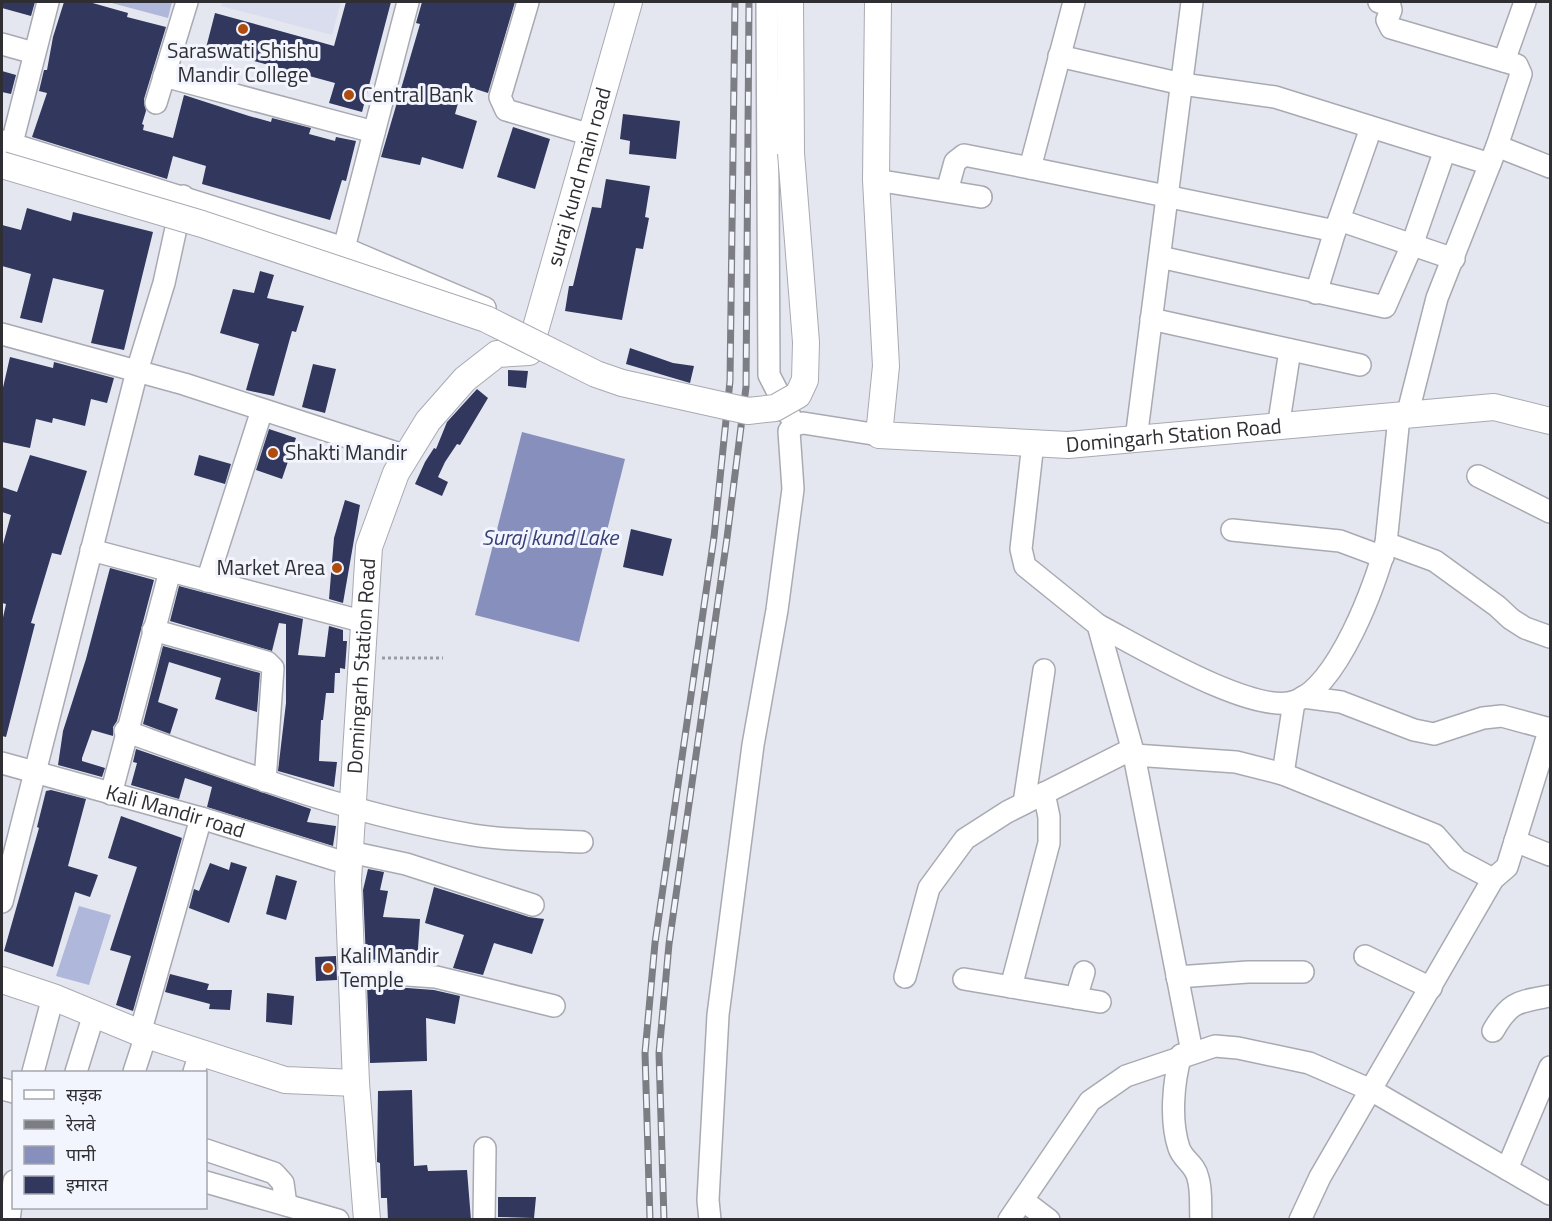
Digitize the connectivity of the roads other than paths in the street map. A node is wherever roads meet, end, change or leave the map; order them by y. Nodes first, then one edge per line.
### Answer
1 (48, 2) edge
2 (187, 2) edge
3 (408, 2) edge
4 (528, 2) edge
5 (629, 2) edge
6 (767, 2) edge
7 (790, 2) edge
8 (878, 2) edge
9 (1074, 2) edge
10 (1191, 2) edge
11 (1380, 2) edge
12 (1525, 2) edge
13 (2, 44) edge
14 (34, 53) junction
15 (1059, 56) junction
16 (1504, 61) junction
17 (164, 76) junction
18 (1182, 84) junction
19 (156, 103) dead end
20 (1371, 128) junction
21 (374, 132) junction
22 (591, 135) junction
23 (5, 150) edge
24 (1445, 150) junction
25 (1493, 155) junction
26 (1551, 167) edge
27 (1030, 168) junction
28 (876, 180) junction
29 (947, 191) junction
30 (183, 196) junction
31 (981, 197) dead end
32 (1167, 198) junction
33 (1337, 225) junction
34 (1412, 245) junction
35 (344, 248) junction
36 (1160, 257) junction
37 (1454, 259) junction
38 (1316, 293) junction
39 (1151, 319) junction
40 (2, 334) edge
41 (532, 340) junction
42 (1290, 350) junction
43 (1359, 365) dead end
44 (137, 371) junction
45 (687, 407) dead end
46 (262, 410) junction
47 (1403, 416) junction
48 (1551, 421) edge
49 (794, 425) junction
50 (1278, 428) junction
51 (879, 435) junction
52 (1136, 439) junction
53 (1034, 443) junction
54 (406, 456) junction
55 (1478, 476) dead end
56 (1551, 512) edge
57 (1232, 530) dead end
58 (91, 550) junction
59 (1384, 550) junction
60 (170, 571) junction
61 (207, 581) junction
62 (364, 622) junction
63 (1098, 625) junction
64 (153, 630) junction
65 (1551, 637) edge
66 (1044, 670) dead end
67 (1299, 699) junction
68 (1550, 728) edge
69 (125, 731) junction
70 (1133, 752) junction
71 (2, 763) edge
72 (34, 774) junction
73 (1283, 774) junction
74 (265, 781) junction
75 (1044, 793) junction
76 (111, 794) junction
77 (1024, 803) junction
78 (352, 808) junction
79 (201, 818) junction
80 (1515, 841) junction
81 (582, 842) dead end
82 (1551, 855) edge
83 (349, 858) junction
84 (1493, 879) junction
85 (2, 902) edge
86 (533, 905) dead end
87 (1365, 956) dead end
88 (351, 971) junction
89 (1084, 972) dead end
90 (1303, 972) dead end
91 (905, 977) dead end
92 (1177, 977) junction
93 (964, 979) dead end
94 (2, 980) edge
95 (1011, 987) junction
96 (1431, 988) junction
97 (1551, 996) edge
98 (53, 997) junction
99 (1076, 998) junction
100 (1100, 1002) dead end
101 (554, 1006) dead end
102 (94, 1014) junction
103 (1493, 1031) dead end
104 (143, 1034) junction
105 (1186, 1054) junction
106 (197, 1063) edge
107 (1551, 1067) edge
108 (33, 1071) edge
109 (76, 1071) edge
110 (134, 1071) edge
111 (356, 1083) junction
112 (1371, 1090) junction
113 (485, 1148) dead end
114 (207, 1150) edge
115 (1507, 1169) junction
116 (207, 1182) edge
117 (1551, 1194) edge
118 (12, 1197) edge
119 (1024, 1201) junction
120 (286, 1205) junction
121 (9, 1220) edge
122 (338, 1220) edge
123 (367, 1220) edge
124 (484, 1220) edge
125 (710, 1220) edge
126 (1009, 1220) edge
127 (1048, 1220) edge
128 (1201, 1220) edge
129 (1300, 1220) edge

1 - 14 street
2 - 17 street
3 - 21 street
4 - 22 street
5 - 22 street, suraj kund main road
6 - 49 street
7 - 23 street, bridge
8 - 28 street
9 - 15 street
10 - 18 street
11 - 16 street
12 - 16 street
13 - 14 street
14 - 23 street
15 - 18 street
15 - 27 street
16 - 25 street
17 - 19 street
17 - 21 street
18 - 20 street
18 - 32 street
20 - 24 street
20 - 33 street
21 - 35 street
22 - 41 street, suraj kund main road
23 - 30 street
24 - 25 street
24 - 34 street
25 - 26 street
25 - 37 street
27 - 29 street
27 - 32 street
28 - 29 street
28 - 51 street
29 - 31 street
30 - 35 street
30 - 44 street
32 - 33 street
32 - 36 street
33 - 34 street
33 - 38 street
34 - 37 street
34 - 38 street
35 - 41 street
36 - 38 street
36 - 39 street
37 - 47 street
39 - 42 street
39 - 52 street
40 - 44 street
41 - 45 street, Domingarh Station Road
41 - 54 street, Domingarh Station Road
42 - 43 street
42 - 50 street
44 - 46 street
44 - 58 street
46 - 54 street
46 - 61 street
47 - 48 street, Domingarh Station Road
47 - 50 street, Domingarh Station Road
47 - 59 street
49 - 51 street, Domingarh Station Road
49 - 125 street
50 - 52 street, Domingarh Station Road
51 - 53 street, Domingarh Station Road
52 - 53 street, Domingarh Station Road
53 - 63 street
54 - 62 street, Domingarh Station Road
55 - 56 street
57 - 59 street
58 - 60 street
58 - 72 street
59 - 65 street
59 - 67 street
60 - 61 street
60 - 64 street
61 - 62 street
62 - 78 street, Domingarh Station Road
63 - 67 street
63 - 70 street
64 - 69 street
64 - 74 street
66 - 77 street
67 - 68 street
67 - 73 street
68 - 80 street
69 - 74 street
69 - 76 street
70 - 73 street
70 - 75 street
70 - 92 street
71 - 72 street, Kali Mandir road
72 - 76 street, Kali Mandir road
72 - 85 street
73 - 84 street
74 - 78 street
75 - 77 street
75 - 95 street
76 - 79 street, Kali Mandir road
77 - 91 street
78 - 81 street
78 - 83 street, Domingarh Station Road
79 - 83 street, Kali Mandir road
79 - 104 street
80 - 82 street
80 - 84 street
83 - 86 street, Kali Mandir road
83 - 88 street, Domingarh Station Road
84 - 96 street
87 - 96 street
88 - 101 street
88 - 111 street, Domingarh Station Road
89 - 99 street
90 - 92 street
92 - 105 street
93 - 95 street
94 - 98 street
95 - 99 street
96 - 112 street
97 - 103 street
98 - 102 street
98 - 108 street
99 - 100 street
102 - 104 street
102 - 109 street
104 - 106 street
104 - 110 street
105 - 112 street
105 - 119 street
105 - 128 street
106 - 111 street
107 - 115 street
111 - 123 street, Domingarh Station Road
112 - 115 street
112 - 129 street
113 - 124 street
114 - 120 street
115 - 117 street
116 - 120 street
118 - 121 street
119 - 126 street
119 - 127 street
120 - 122 street

